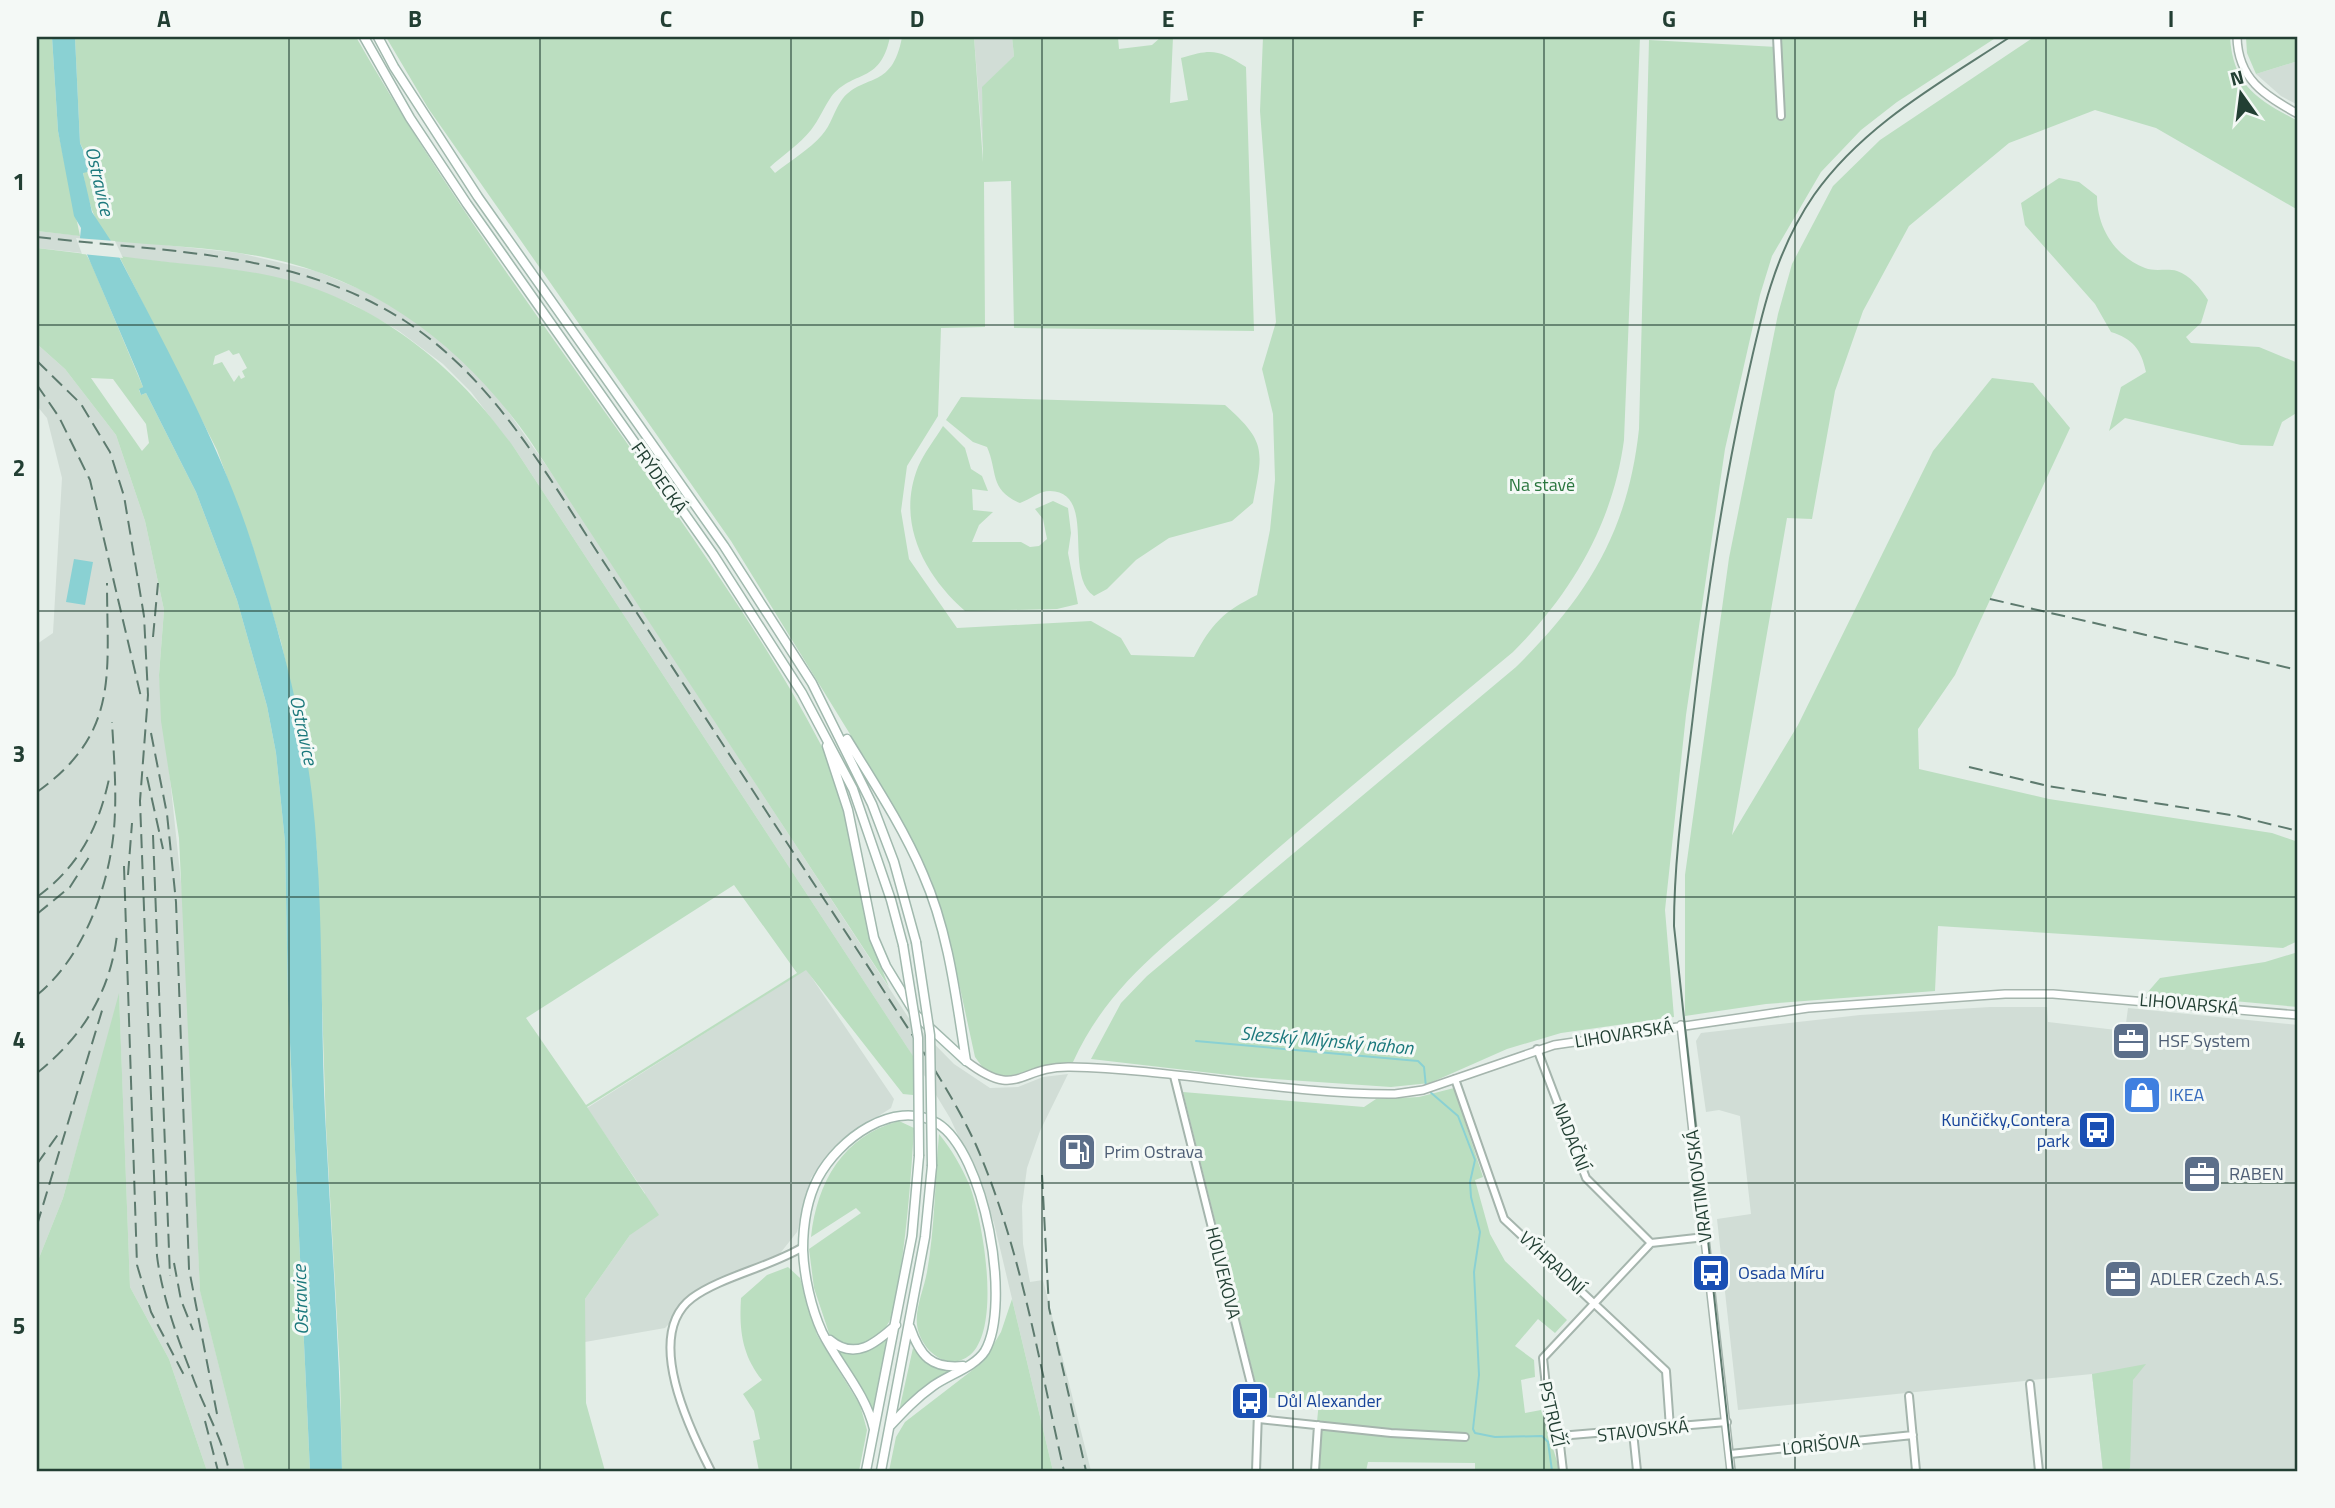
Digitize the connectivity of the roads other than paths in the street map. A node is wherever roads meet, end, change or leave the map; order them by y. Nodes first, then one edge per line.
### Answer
1 (364, 37) edge
2 (378, 37) edge
3 (1777, 37) edge
4 (2237, 37) edge
5 (2298, 114) edge
6 (1781, 117) dead end
7 (812, 683) junction
8 (802, 693) junction
9 (2298, 1015) edge
10 (1681, 1026) junction
11 (1537, 1049) junction
12 (966, 1061) junction
13 (1174, 1076) junction
14 (1455, 1079) junction
15 (1705, 1237) junction
16 (1651, 1243) junction
17 (803, 1247) junction
18 (1594, 1303) junction
19 (909, 1324) junction
20 (896, 1325) junction
21 (823, 1332) junction
22 (966, 1366) junction
23 (2030, 1384) dead end
24 (1909, 1396) dead end
25 (1259, 1419) junction
26 (1727, 1422) junction
27 (1318, 1425) junction
28 (890, 1426) junction
29 (1670, 1428) junction
30 (874, 1429) junction
31 (1633, 1432) junction
32 (1559, 1436) junction
33 (1913, 1436) junction
34 (1465, 1437) dead end
35 (1730, 1454) junction
36 (711, 1471) edge
37 (866, 1471) edge
38 (881, 1471) edge
39 (1256, 1471) edge
40 (1315, 1471) edge
41 (1563, 1471) edge
42 (1637, 1471) edge
43 (1731, 1471) edge
44 (1916, 1471) edge
45 (2039, 1471) edge

1 - 8 main road, FRÝDECKÁ
2 - 7 main road, FRÝDECKÁ
3 - 6 street
4 - 5 street
7 - 12 main road
7 - 19 main road, FRÝDECKÁ, bridge
8 - 12 main road
8 - 20 main road, FRÝDECKÁ, bridge
9 - 10 street, LIHOVARSKÁ
10 - 11 street, LIHOVARSKÁ
10 - 15 street, VRATIMOVSKÁ
11 - 14 street, LIHOVARSKÁ
11 - 16 street, NADAČNÍ
12 - 13 street, LIHOVARSKÁ
13 - 14 street, LIHOVARSKÁ
13 - 25 street, HOLVEKOVA
14 - 18 street, VÝHRADNÍ
15 - 16 street
15 - 26 street, VRATIMOVSKÁ
16 - 18 street, PSTRUŽÍ
17 - 21 main road
17 - 22 main road
17 - 36 street
18 - 29 street, VÝHRADNÍ
18 - 32 street, PSTRUŽÍ
19 - 22 main road
19 - 28 main road, FRÝDECKÁ
20 - 21 main road
20 - 30 main road, FRÝDECKÁ
21 - 30 main road
22 - 28 main road
23 - 45 street
24 - 33 street
25 - 27 street
25 - 39 street, HOLVEKOVA
26 - 29 street, STAVOVSKÁ
26 - 35 street, VRATIMOVSKÁ
27 - 34 street
27 - 40 street
28 - 38 main road
29 - 31 street, STAVOVSKÁ
30 - 37 main road
31 - 32 street, STAVOVSKÁ
31 - 42 street
32 - 41 street, PSTRUŽÍ
33 - 35 street, LORIŠOVA
33 - 44 street
35 - 43 street, VRATIMOVSKÁ

